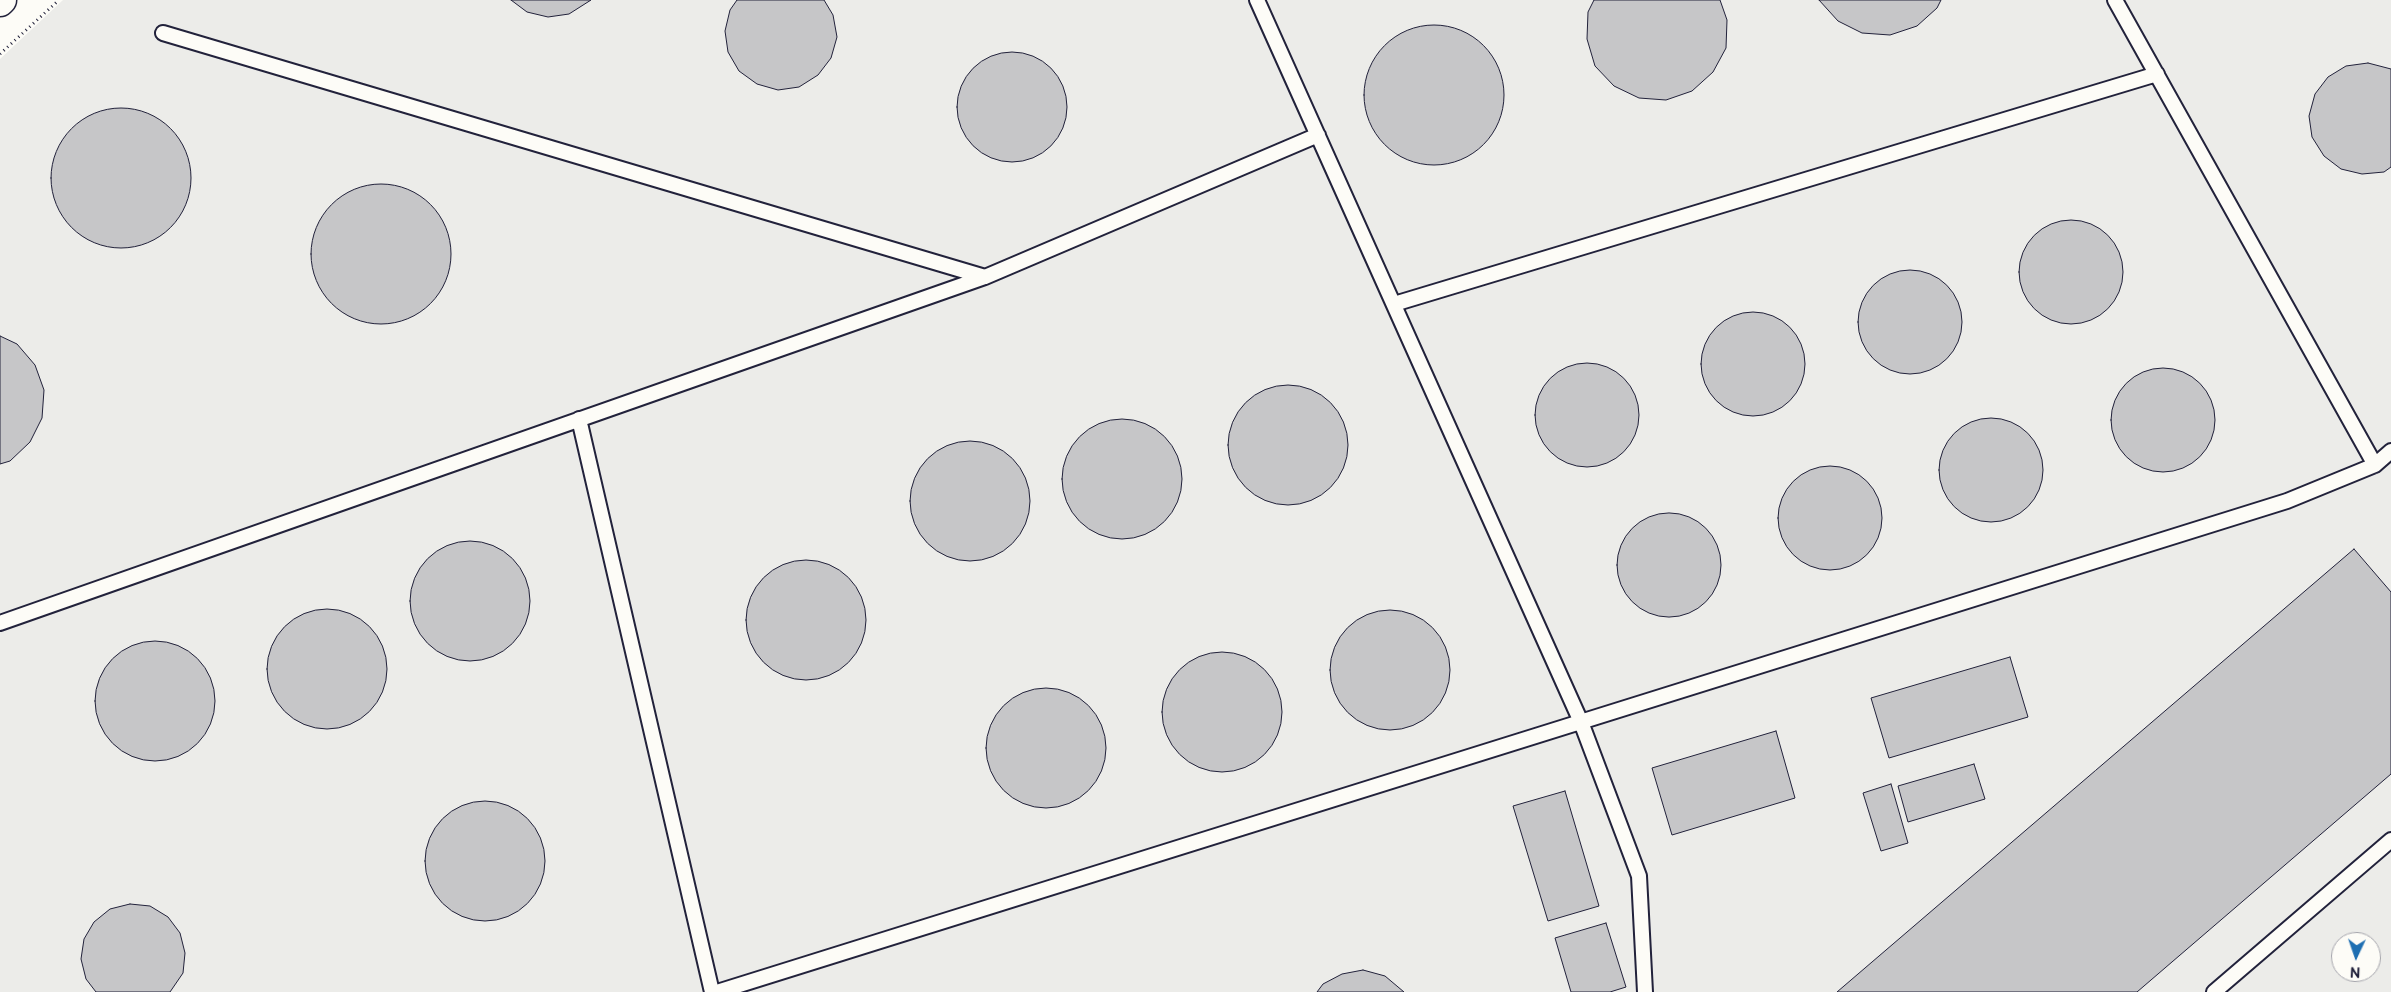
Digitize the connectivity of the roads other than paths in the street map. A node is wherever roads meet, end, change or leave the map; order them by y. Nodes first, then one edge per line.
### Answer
1 (1258, 0) edge
2 (2115, 0) edge
3 (163, 33) dead end
4 (2157, 74) junction
5 (1318, 135) junction
6 (984, 277) junction
7 (1394, 304) junction
8 (579, 419) junction
9 (2391, 451) edge
10 (2375, 465) junction
11 (0, 623) edge
12 (1581, 722) junction
13 (2391, 840) edge
14 (712, 992) edge
15 (717, 992) edge
16 (1645, 992) edge
17 (2214, 992) edge

1 - 5 lane
2 - 4 lane
3 - 6 lane
4 - 7 lane
4 - 10 lane
5 - 6 lane
5 - 7 lane
6 - 8 lane
7 - 12 lane
8 - 11 lane
8 - 14 lane
9 - 10 lane
10 - 12 lane
12 - 15 lane
12 - 16 lane
13 - 17 lane

